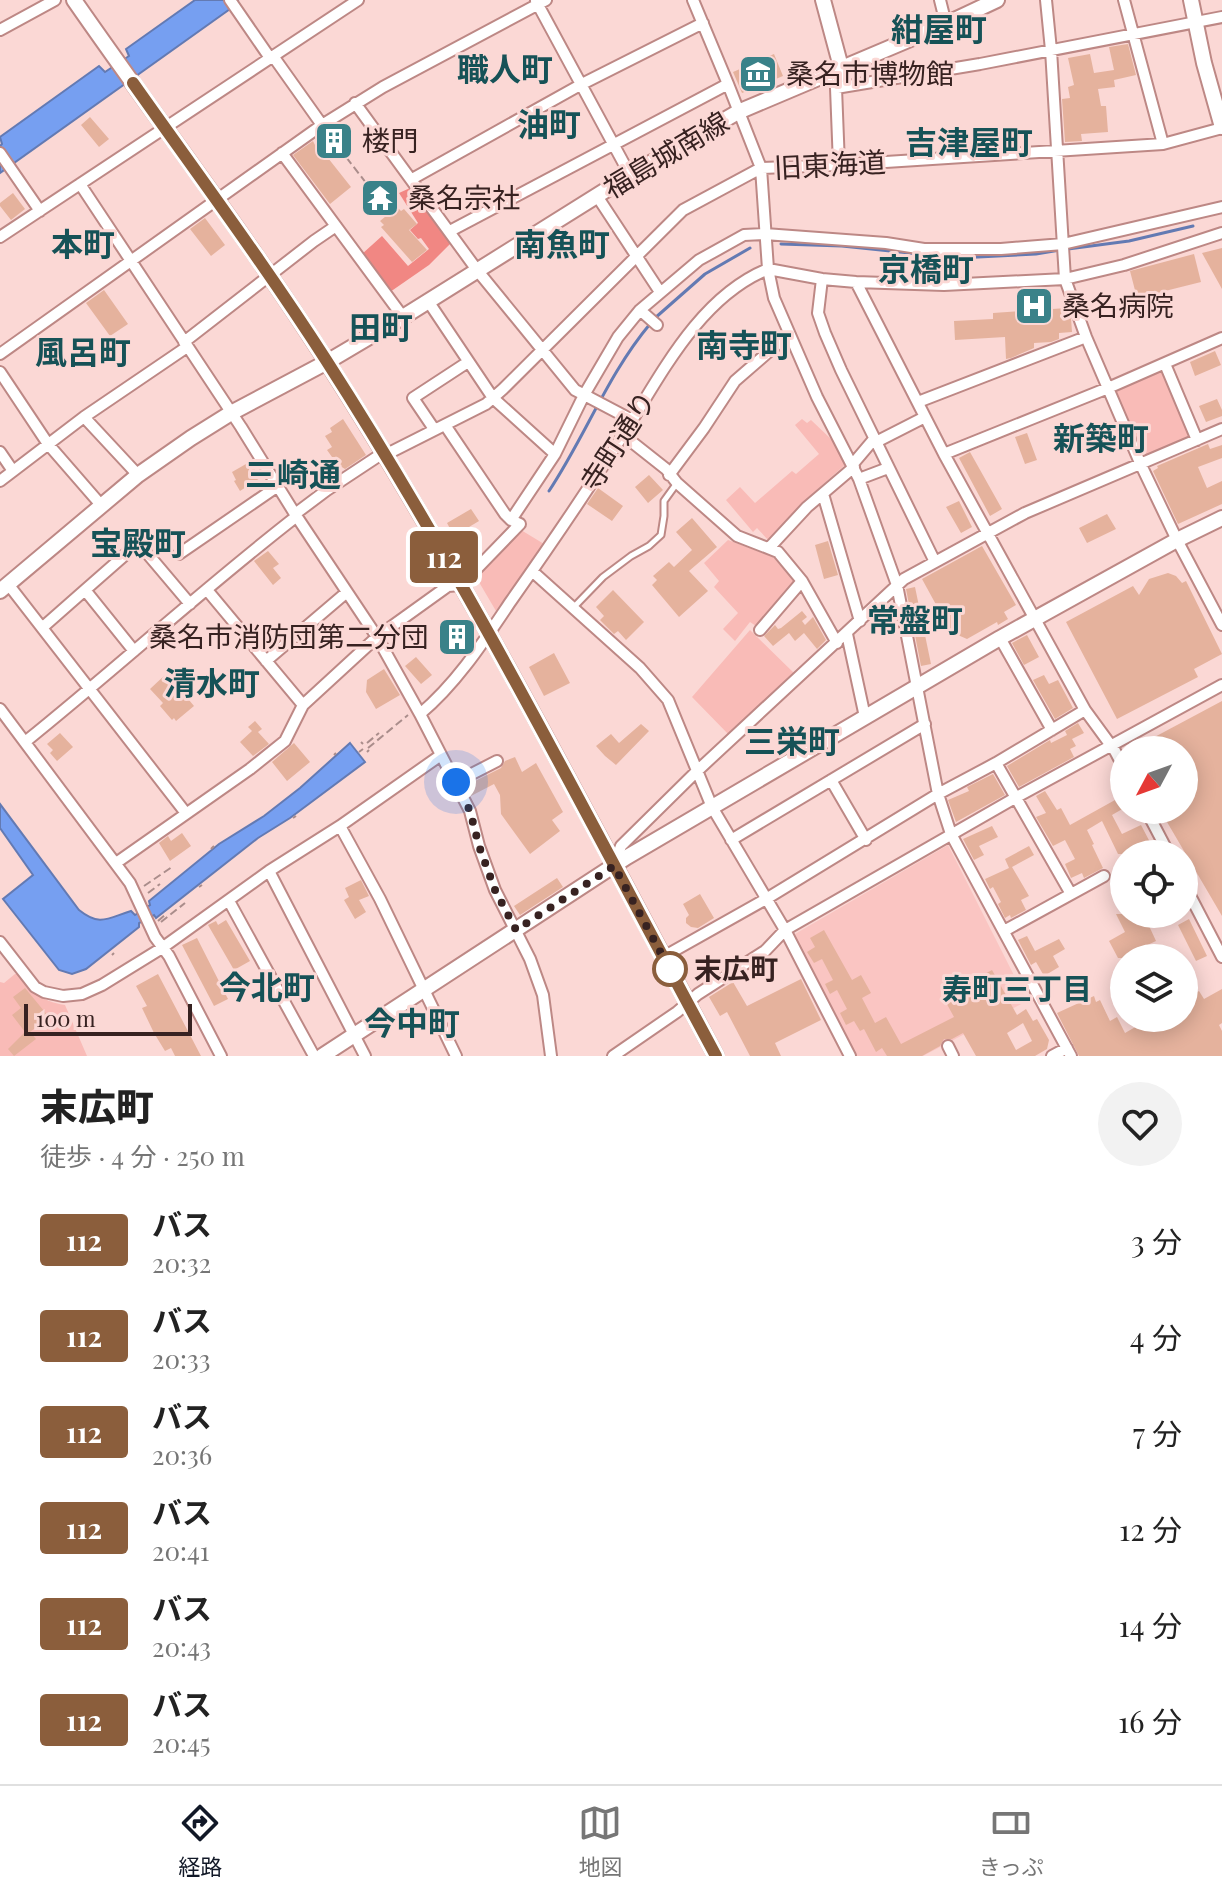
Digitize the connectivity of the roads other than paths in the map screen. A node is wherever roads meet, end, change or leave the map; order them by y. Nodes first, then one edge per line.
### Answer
1 (55, 0) edge
2 (74, 0) edge
3 (358, 0) edge
4 (693, 0) edge
5 (823, 0) edge
6 (940, 0) edge
7 (997, 0) edge
8 (1046, 0) edge
9 (1124, 0) edge
10 (1191, 0) edge
11 (540, 1) edge
12 (232, 3) edge
13 (1222, 17) edge
14 (1195, 22) junction
15 (703, 23) junction
16 (946, 24) junction
17 (0, 30) edge
18 (1132, 34) junction
19 (1051, 50) junction
20 (272, 57) junction
21 (841, 67) junction
22 (582, 84) junction
23 (728, 84) junction
24 (836, 88) junction
25 (355, 103) junction
26 (738, 112) junction
27 (322, 125) junction
28 (1222, 127) edge
29 (165, 128) junction
30 (1163, 144) junction
31 (615, 146) junction
32 (1057, 151) junction
33 (0, 153) edge
34 (282, 153) junction
35 (839, 165) junction
36 (761, 168) junction
37 (630, 175) junction
38 (412, 179) junction
39 (80, 184) junction
40 (597, 196) junction
41 (216, 199) junction
42 (1222, 207) edge
43 (40, 211) junction
44 (336, 226) junction
45 (450, 231) junction
46 (1222, 233) edge
47 (765, 234) junction
48 (0, 237) edge
49 (1063, 244) junction
50 (637, 258) junction
51 (130, 261) junction
52 (768, 269) junction
53 (477, 270) junction
54 (270, 276) junction
55 (822, 279) junction
56 (1065, 279) junction
57 (856, 282) junction
58 (660, 292) junction
59 (428, 301) junction
60 (640, 310) junction
61 (403, 317) junction
62 (654, 322) dead end
63 (789, 334) junction
64 (1086, 337) junction
65 (1222, 338) edge
66 (186, 344) junction
67 (541, 350) junction
68 (0, 354) edge
69 (327, 362) junction
70 (468, 362) junction
71 (1165, 364) junction
72 (0, 372) edge
73 (1108, 388) junction
74 (587, 395) junction
75 (493, 398) junction
76 (918, 402) junction
77 (231, 413) junction
78 (84, 417) junction
79 (925, 417) junction
80 (632, 420) junction
81 (440, 427) junction
82 (1222, 429) edge
83 (623, 435) junction
84 (875, 440) junction
85 (1197, 440) junction
86 (48, 444) junction
87 (0, 452) edge
88 (384, 454) junction
89 (555, 454) junction
90 (944, 454) junction
91 (1141, 465) junction
92 (853, 466) junction
93 (888, 468) junction
94 (13, 471) junction
95 (138, 475) junction
96 (673, 479) junction
97 (859, 479) junction
98 (0, 481) edge
99 (278, 486) junction
100 (823, 494) junction
101 (101, 505) junction
102 (296, 515) junction
103 (1222, 518) edge
104 (511, 520) junction
105 (988, 533) junction
106 (1177, 540) junction
107 (769, 548) junction
108 (179, 554) dead end
109 (935, 562) junction
110 (532, 571) junction
111 (802, 581) junction
112 (461, 585) junction
113 (897, 585) junction
114 (4, 587) edge
115 (85, 590) junction
116 (207, 590) junction
117 (347, 592) junction
118 (190, 604) junction
119 (574, 608) junction
120 (1035, 618) junction
121 (860, 621) junction
122 (1222, 625) edge
123 (43, 627) junction
124 (760, 630) dead end
125 (489, 634) junction
126 (847, 634) junction
127 (377, 637) junction
128 (1000, 638) junction
129 (837, 643) junction
130 (134, 651) junction
131 (266, 661) junction
132 (1222, 685) edge
133 (918, 686) junction
134 (91, 689) junction
135 (303, 705) junction
136 (0, 709) edge
137 (1085, 710) junction
138 (420, 714) junction
139 (865, 717) junction
140 (925, 724) junction
141 (1052, 730) junction
142 (1130, 736) edge
143 (25, 742) junction
144 (1110, 747) joint
145 (441, 755) junction
146 (497, 761) dead end
147 (996, 763) junction
148 (696, 772) junction
149 (831, 780) junction
150 (456, 782) junction
151 (938, 794) junction
152 (1015, 798) junction
153 (712, 807) junction
154 (185, 812) junction
155 (340, 826) junction
156 (951, 834) junction
157 (731, 840) junction
158 (866, 840) junction
159 (116, 863) junction
160 (614, 866) junction
161 (269, 871) junction
162 (1104, 876) dead end
163 (1071, 894) junction
164 (766, 899) junction
165 (229, 901) junction
166 (1198, 911) edge
167 (516, 930) junction
168 (785, 930) junction
169 (1004, 931) junction
170 (0, 942) edge
171 (162, 948) junction
172 (663, 957) junction
173 (1222, 957) edge
174 (423, 989) junction
175 (688, 1004) junction
176 (355, 1036) junction
177 (1069, 1052) edge
178 (221, 1056) edge
179 (314, 1056) edge
180 (322, 1056) edge
181 (365, 1056) edge
182 (456, 1056) edge
183 (551, 1056) edge
184 (613, 1056) edge
185 (716, 1056) edge
186 (850, 1056) edge
187 (1052, 1056) edge

1 - 17 street
2 - 29 street
3 - 20 street
4 - 15 street, 旧東海道
5 - 21 street
6 - 16 street
7 - 16 street, 福島城南線
8 - 19 street
9 - 18 street
10 - 14 street
11 - 22 street
11 - 25 street
12 - 20 street
13 - 14 street
14 - 18 street
14 - 28 street
15 - 22 street
15 - 23 street, 旧東海道
16 - 21 street, 福島城南線
18 - 19 street
18 - 30 street
19 - 24 street
19 - 32 street
20 - 27 street
20 - 29 street
21 - 24 street
21 - 26 street, 福島城南線
22 - 31 street
22 - 38 street
23 - 26 street, 旧東海道
23 - 31 street
24 - 35 street
25 - 27 street
25 - 38 street
26 - 36 street, 旧東海道
26 - 37 street, 福島城南線
27 - 34 street
28 - 30 street, 旧東海道
29 - 39 street
29 - 41 street
30 - 32 street, 旧東海道
31 - 37 street
31 - 45 street
32 - 35 street, 旧東海道
32 - 49 street
33 - 43 street
34 - 41 street
34 - 44 street
35 - 36 street, 旧東海道
36 - 47 street
36 - 50 street
37 - 40 street, 福島城南線
38 - 45 street
39 - 43 street
39 - 51 street
40 - 50 street
40 - 53 street, 福島城南線
41 - 51 street
41 - 54 street
42 - 49 street
43 - 48 street
44 - 54 street
44 - 61 street
45 - 53 street
46 - 56 street
47 - 49 street
47 - 52 street
47 - 58 street
49 - 56 street
50 - 58 street
50 - 67 street
51 - 66 street
51 - 68 street
52 - 55 street
52 - 63 street
52 - 80 street, 寺町通り
53 - 59 street, 福島城南線
53 - 67 street
54 - 66 street
54 - 69 street
55 - 57 street
55 - 84 street
56 - 57 street
56 - 64 street
57 - 76 street
58 - 60 street
59 - 61 street, 福島城南線
59 - 70 street
60 - 62 street
60 - 74 street
61 - 69 street, 福島城南線
63 - 92 street
63 - 96 street
64 - 73 street
64 - 76 street
65 - 71 street
66 - 77 street
66 - 78 street
67 - 74 street
67 - 75 street
69 - 77 street, 福島城南線
69 - 88 street
70 - 75 street
70 - 81 street
71 - 73 street
71 - 85 street
72 - 86 street
73 - 90 street
73 - 91 street
74 - 80 street
74 - 89 street
75 - 81 street
75 - 89 street
76 - 79 street
77 - 95 street, 福島城南線
77 - 99 street
78 - 86 street
78 - 95 street
79 - 84 street
79 - 90 street
80 - 83 street, 寺町通り
81 - 88 street
81 - 104 street
82 - 85 street
83 - 96 street
83 - 110 street, 寺町通り
84 - 92 street
84 - 93 street
85 - 91 street
86 - 94 street
86 - 101 street
87 - 94 street
88 - 102 street
88 - 112 street
89 - 104 street
90 - 105 street
91 - 105 street
91 - 106 street
92 - 97 street
92 - 100 street
93 - 97 street
93 - 109 street
94 - 98 street
95 - 101 street, 福島城南線
96 - 107 street
96 - 119 lane
97 - 113 street
99 - 102 street
99 - 108 street
100 - 107 street
100 - 121 street
101 - 114 street, 福島城南線
102 - 116 street
102 - 117 street
103 - 106 street
104 - 112 street
105 - 109 street
105 - 120 street
106 - 120 street
106 - 122 street
107 - 111 street
109 - 113 street
110 - 119 street
110 - 125 street, 寺町通り
111 - 124 street
111 - 129 street
112 - 125 street
112 - 127 street
113 - 121 street
113 - 133 street
114 - 123 street
115 - 118 street
115 - 123 street
115 - 130 street
116 - 118 street
116 - 131 street
117 - 127 street
117 - 131 street
118 - 130 street
119 - 148 street
120 - 128 street
120 - 137 street
121 - 126 street
123 - 134 street
125 - 138 street, 寺町通り
125 - 160 street
126 - 129 street
126 - 139 street
127 - 135 street
127 - 138 street
128 - 133 street
128 - 141 street
129 - 148 street
130 - 134 street
131 - 135 street
132 - 142 street
133 - 139 street
133 - 140 street
134 - 143 street
134 - 154 street
135 - 154 street
136 - 143 street
137 - 141 street
137 - 144 street
138 - 145 street
139 - 153 street
140 - 149 street
140 - 151 street
141 - 147 street
143 - 159 street
144 - 152 street
145 - 150 street
145 - 155 street
146 - 150 street
147 - 151 street
147 - 152 street
148 - 153 street
148 - 160 street
149 - 157 street
149 - 158 street
150 - 167 street
151 - 156 street
151 - 158 street
152 - 156 street
152 - 163 street
153 - 157 street
153 - 160 street
154 - 159 street
155 - 161 street
155 - 174 street
156 - 168 street
156 - 169 street
157 - 164 street
158 - 164 street
159 - 171 street
160 - 167 street
160 - 172 street
161 - 165 street
161 - 176 street
162 - 163 street
163 - 169 street
164 - 168 street
164 - 172 street
165 - 171 street
165 - 179 street
166 - 173 street
167 - 174 street
167 - 183 street
168 - 175 street
168 - 186 street
169 - 177 street
170 - 171 street
171 - 178 street
172 - 175 street
174 - 176 street
174 - 182 street
175 - 184 street
175 - 185 street
176 - 180 street
176 - 181 street
177 - 187 street

